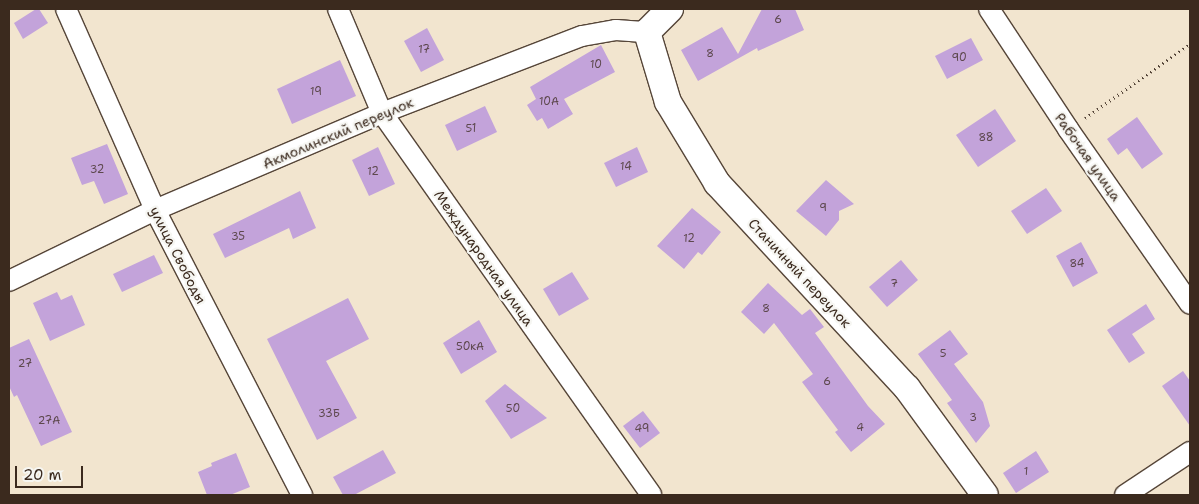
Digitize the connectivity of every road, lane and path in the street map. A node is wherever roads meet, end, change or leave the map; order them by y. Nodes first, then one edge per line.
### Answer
1 (66, 9) edge
2 (338, 9) edge
3 (670, 9) edge
4 (989, 9) edge
5 (647, 32) junction
6 (1190, 44) edge
7 (382, 113) junction
8 (1068, 129) junction
9 (155, 210) junction
10 (9, 281) edge
11 (1190, 304) edge
12 (1190, 452) edge
13 (302, 495) edge
14 (651, 495) edge
15 (985, 495) edge
16 (1125, 495) edge

1 - 9 street, улица Свободы
2 - 7 street, Международная улица
3 - 5 street
4 - 8 street, Рабочая улица
5 - 7 street, Акмолинский переулок
5 - 15 street, Станичный переулок
6 - 8 path
7 - 9 street, Акмолинский переулок
7 - 14 street, Международная улица
8 - 11 street, Рабочая улица
9 - 10 street, Акмолинский переулок
9 - 13 street, улица Свободы
12 - 16 street

